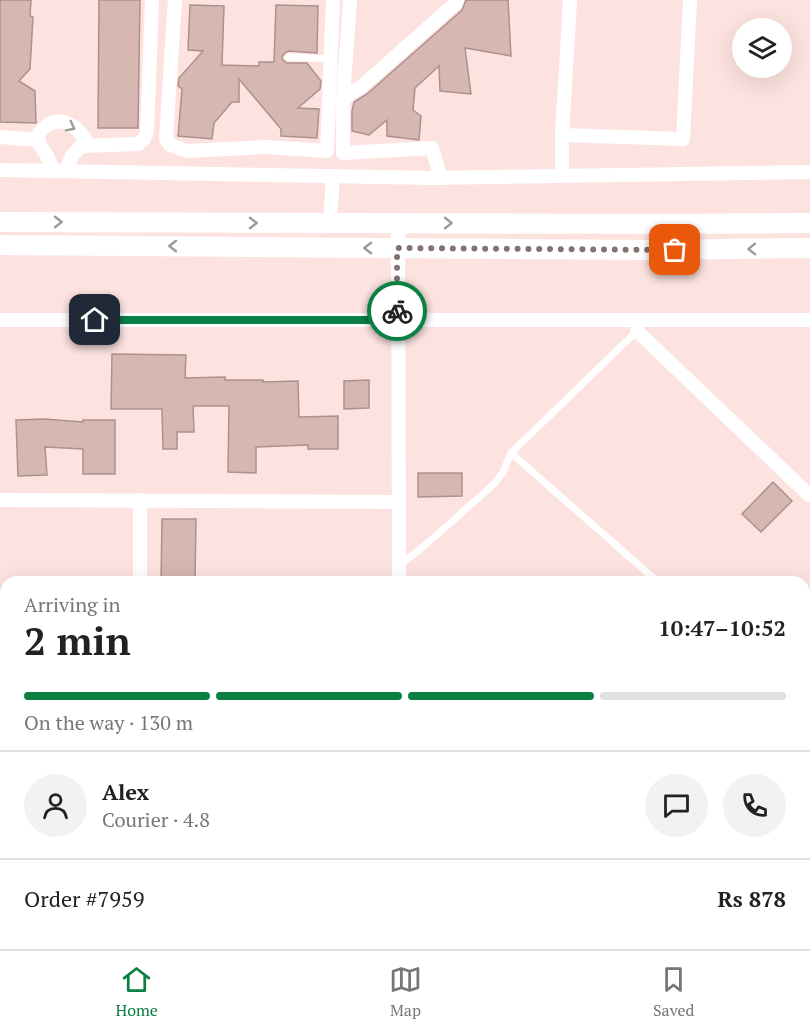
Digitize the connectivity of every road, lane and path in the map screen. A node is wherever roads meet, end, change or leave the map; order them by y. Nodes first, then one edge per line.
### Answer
1 (152, 0) edge
2 (175, 0) edge
3 (333, 0) edge
4 (350, 0) edge
5 (457, 0) edge
6 (570, 0) edge
7 (690, 0) edge
8 (288, 57) dead end
9 (331, 59) junction
10 (343, 98) junction
11 (562, 135) junction
12 (0, 137) edge
13 (38, 140) junction
14 (81, 147) junction
15 (266, 147) junction
16 (228, 149) junction
17 (0, 170) edge
18 (59, 171) junction
19 (810, 172) edge
20 (229, 174) junction
21 (267, 175) junction
22 (333, 176) junction
23 (562, 176) junction
24 (441, 177) junction
25 (0, 222) edge
26 (330, 223) junction
27 (398, 223) junction
28 (810, 223) edge
29 (0, 245) edge
30 (397, 248) junction
31 (810, 248) edge
32 (0, 320) edge
33 (398, 320) junction
34 (649, 320) junction
35 (810, 320) edge
36 (637, 331) junction
37 (511, 453) junction
38 (810, 495) edge
39 (0, 500) edge
40 (140, 500) junction
41 (398, 502) junction
42 (399, 566) junction
43 (140, 576) edge
44 (399, 576) edge
45 (651, 576) edge

1 - 14 street
2 - 16 street
3 - 9 street
4 - 10 street
5 - 10 street
6 - 11 street
7 - 11 street
8 - 9 lane
9 - 15 street
10 - 24 street
11 - 23 street
12 - 13 street
13 -> 14 street
13 - 18 street
14 - 18 street
15 - 16 street
15 - 21 street
16 - 20 street
17 - 18 street
18 - 20 street
19 - 23 street
20 - 21 street
21 - 22 street
22 - 24 street
22 - 26 street
23 - 24 street
25 -> 26 street
26 - 27 street
27 -> 28 street
27 - 30 street
30 -> 29 street
31 -> 30 street
30 - 33 street
32 - 33 street
33 - 34 street
33 - 41 street
34 - 35 street
34 - 36 lane
36 - 37 lane
36 - 38 street
37 - 42 lane
37 - 45 lane
39 - 40 street
40 - 41 street
40 - 43 street
41 - 42 street
42 - 44 street

